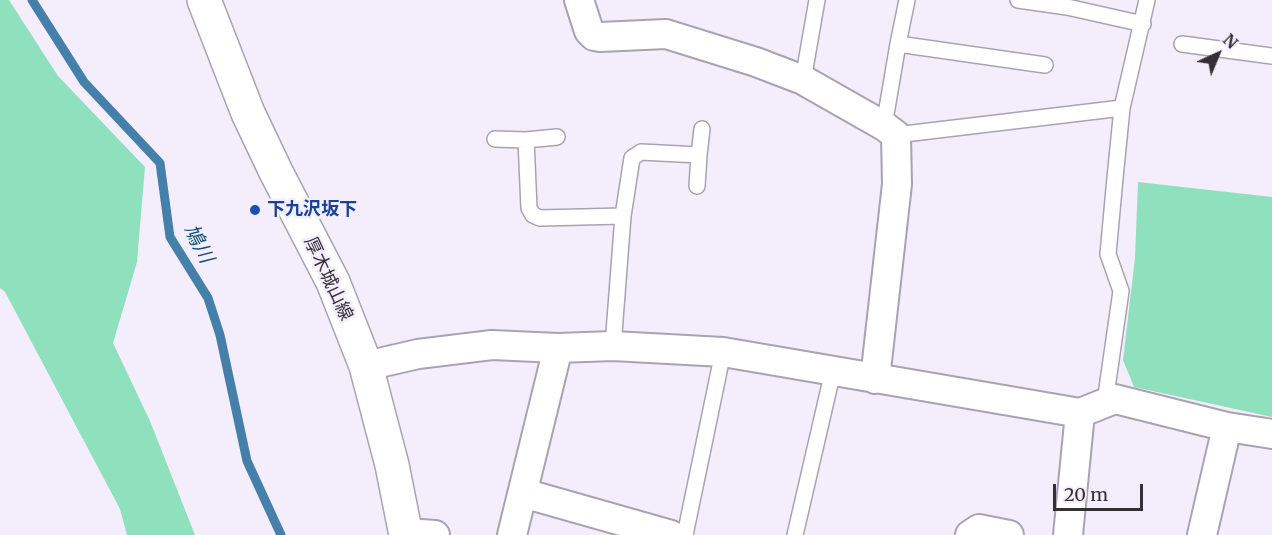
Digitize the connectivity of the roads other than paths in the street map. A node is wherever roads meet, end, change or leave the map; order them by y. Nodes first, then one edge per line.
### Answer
1 (204, 0) edge
2 (579, 0) edge
3 (817, 0) edge
4 (907, 0) edge
5 (1018, 0) edge
6 (1147, 0) edge
7 (1067, 4) edge
8 (1143, 24) junction
9 (898, 44) junction
10 (1182, 44) dead end
11 (1272, 56) edge
12 (1045, 65) dead end
13 (804, 80) junction
14 (1122, 108) junction
15 (702, 129) dead end
16 (890, 130) junction
17 (557, 137) dead end
18 (495, 139) dead end
19 (525, 140) junction
20 (699, 155) junction
21 (697, 186) dead end
22 (622, 216) junction
23 (613, 346) junction
24 (558, 348) junction
25 (723, 352) junction
26 (366, 366) junction
27 (833, 371) junction
28 (875, 379) junction
29 (1093, 407) junction
30 (1227, 427) junction
31 (1272, 434) edge
32 (523, 493) junction
33 (416, 534) edge
34 (512, 535) edge
35 (671, 535) edge
36 (686, 535) edge
37 (795, 535) edge
38 (970, 535) edge
39 (1009, 535) edge
40 (1068, 535) edge
41 (1202, 535) edge

1 - 26 main road, 厚木城山線
2 - 13 street
3 - 13 lane
4 - 9 lane
5 - 7 lane
6 - 8 lane
7 - 8 lane
8 - 14 lane
9 - 12 lane
9 - 16 lane
10 - 11 lane
13 - 16 street
14 - 16 lane
14 - 29 lane
15 - 20 lane
16 - 28 street
17 - 19 lane
18 - 19 lane
19 - 22 lane
20 - 21 lane
20 - 22 lane
22 - 23 lane
23 - 24 street
23 - 25 street
24 - 26 street
24 - 32 street
25 - 27 street
25 - 36 lane
26 - 33 main road, 厚木城山線
27 - 28 street
27 - 37 lane
28 - 29 street
29 - 30 street
29 - 40 street
30 - 31 street
30 - 41 street
32 - 34 street
32 - 35 street
38 - 39 street

